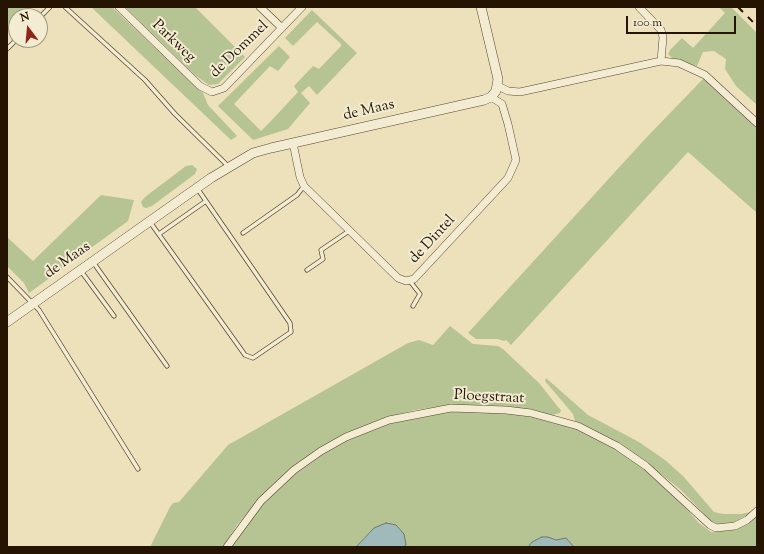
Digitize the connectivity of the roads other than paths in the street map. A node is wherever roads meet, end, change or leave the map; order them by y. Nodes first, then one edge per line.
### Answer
1 (65, 7) edge
2 (119, 7) edge
3 (260, 7) edge
4 (302, 7) edge
5 (481, 7) edge
6 (639, 7) edge
7 (282, 28) junction
8 (661, 61) junction
9 (498, 86) junction
10 (212, 92) joint
11 (491, 97) junction
12 (757, 123) edge
13 (293, 143) junction
14 (228, 166) junction
15 (304, 186) junction
16 (196, 188) junction
17 (206, 201) junction
18 (150, 221) junction
19 (349, 231) junction
20 (243, 233) dead end
21 (159, 234) junction
22 (93, 261) junction
23 (80, 270) junction
24 (307, 270) dead end
25 (7, 277) edge
26 (409, 280) junction
27 (33, 303) junction
28 (413, 306) dead end
29 (114, 316) dead end
30 (7, 322) edge
31 (167, 366) dead end
32 (138, 469) dead end
33 (757, 511) edge
34 (227, 547) edge

1 - 14 lane
2 - 10 street, Parkweg
3 - 7 street
4 - 7 street, de Dommel
5 - 9 street
6 - 8 street
7 - 10 street, de Dommel
8 - 9 street
8 - 12 street
9 - 11 street
11 - 13 street, de Maas
11 - 26 street, de Dintel
13 - 14 street, de Maas
13 - 15 street, de Dintel
14 - 16 street, de Maas
15 - 19 street, de Dintel
15 - 20 lane
16 - 17 lane
16 - 18 street, de Maas
17 - 21 lane
17 - 21 lane
18 - 21 lane
18 - 22 street, de Maas
19 - 24 lane
19 - 26 street, de Dintel
22 - 23 street, de Maas
22 - 31 lane
23 - 27 street, de Maas
23 - 29 lane
25 - 27 lane
26 - 28 lane
27 - 30 street, de Maas
27 - 32 lane
33 - 34 street, Ploegstraat

